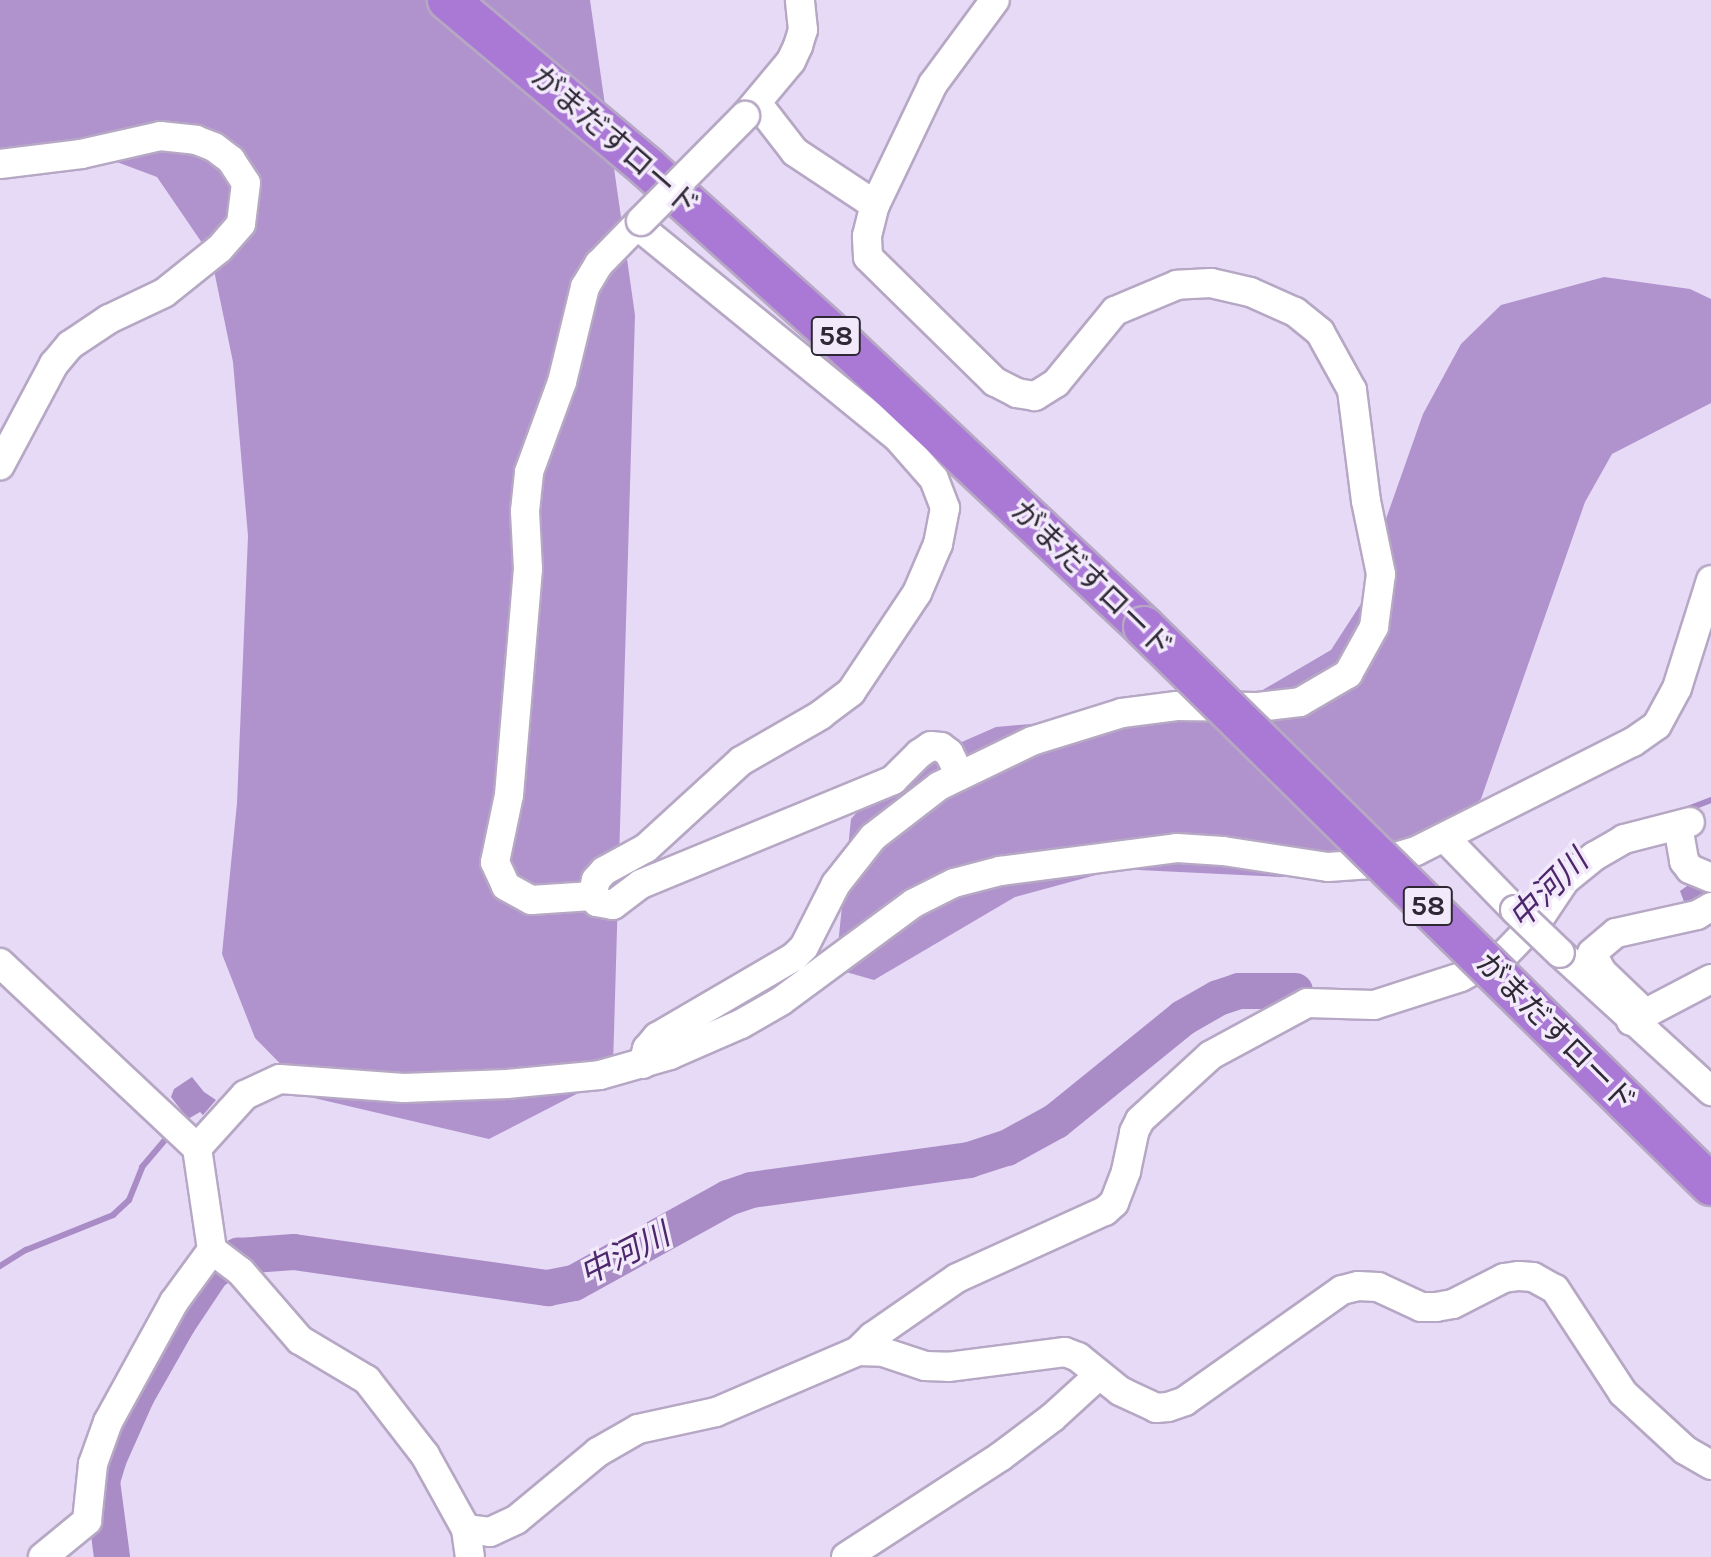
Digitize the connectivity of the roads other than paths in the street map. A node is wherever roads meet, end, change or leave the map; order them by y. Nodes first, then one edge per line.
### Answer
1 (448, 0) edge
2 (800, 0) edge
3 (995, 0) edge
4 (751, 109) junction
5 (0, 164) edge
6 (875, 205) junction
7 (639, 223) junction
8 (0, 465) edge
9 (1707, 590) edge
10 (960, 776) junction
11 (1446, 839) junction
12 (1711, 878) edge
13 (592, 896) junction
14 (1711, 907) edge
15 (1, 966) edge
16 (1711, 979) edge
17 (1638, 1018) junction
18 (643, 1064) junction
19 (1711, 1091) edge
20 (197, 1148) junction
21 (1711, 1185) edge
22 (225, 1259) junction
23 (858, 1351) junction
24 (1099, 1375) junction
25 (1711, 1465) edge
26 (466, 1529) junction
27 (43, 1557) edge
28 (470, 1557) edge
29 (846, 1557) edge

1 - 21 highway, がまだすロード / 58, bridge
2 - 4 street
3 - 6 street
4 - 6 street
4 - 7 street, bridge
5 - 8 street
6 - 10 street
7 - 13 street
7 - 13 street
9 - 11 street
10 - 13 street
10 - 18 street
11 - 17 street, bridge
11 - 18 street
12 - 23 street
14 - 17 street
15 - 20 street
16 - 17 street
17 - 19 street
18 - 20 street
20 - 22 street
22 - 26 street
22 - 27 street
23 - 24 street
23 - 26 street
24 - 25 street
24 - 29 street
26 - 28 street

